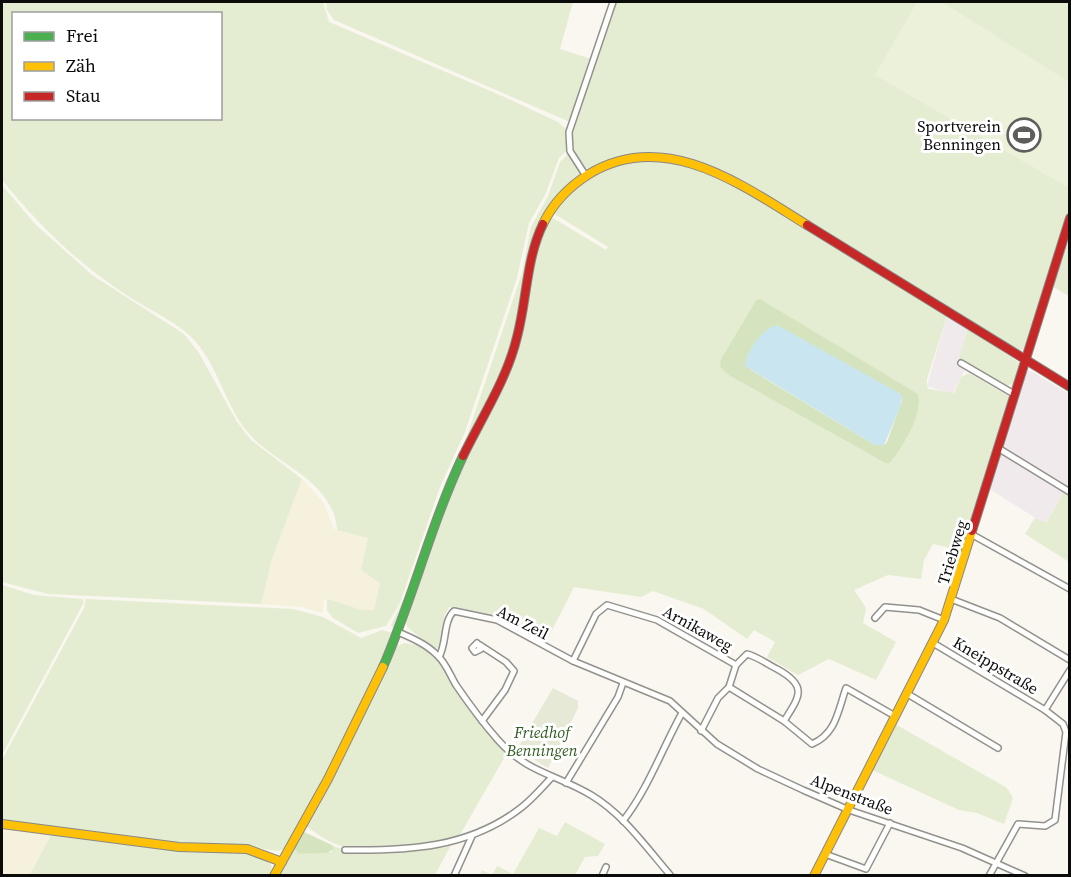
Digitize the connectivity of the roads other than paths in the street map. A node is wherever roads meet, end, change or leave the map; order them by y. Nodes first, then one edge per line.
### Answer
1 (613, 2) edge
2 (586, 176) junction
3 (1070, 218) edge
4 (1026, 360) junction
5 (961, 363) dead end
6 (1070, 387) edge
7 (1014, 394) junction
8 (998, 448) junction
9 (1070, 492) edge
10 (971, 534) junction
11 (1070, 589) edge
12 (951, 599) junction
13 (875, 618) dead end
14 (944, 620) junction
15 (398, 632) junction
16 (933, 643) junction
17 (480, 645) dead end
18 (439, 657) junction
19 (1070, 660) edge
20 (573, 661) junction
21 (736, 665) junction
22 (1070, 670) edge
23 (623, 683) junction
24 (729, 687) junction
25 (906, 693) junction
26 (1045, 710) junction
27 (682, 713) junction
28 (895, 716) junction
29 (482, 721) junction
30 (784, 721) junction
31 (701, 731) junction
32 (998, 748) dead end
33 (551, 778) junction
34 (566, 783) junction
35 (849, 810) junction
36 (623, 821) junction
37 (890, 823) junction
38 (2, 824) edge
39 (472, 836) junction
40 (345, 850) dead end
41 (825, 855) junction
42 (282, 862) junction
43 (997, 863) junction
44 (606, 867) dead end
45 (274, 876) edge
46 (454, 876) edge
47 (602, 876) edge
48 (670, 876) edge
49 (814, 876) edge
50 (989, 876) edge
51 (1025, 876) edge

1 - 2 street
2 - 4 street
2 - 15 street
3 - 4 street, Triebweg
4 - 6 street
4 - 7 street, Triebweg
5 - 7 street
7 - 8 street, Triebweg
8 - 9 street
8 - 10 street, Triebweg
10 - 11 street
10 - 12 street, Triebweg
12 - 14 street, Triebweg
12 - 19 street
13 - 14 street
14 - 16 street, Triebweg
15 - 18 street
15 - 42 street
16 - 25 street, Triebweg
16 - 26 street, Kneippstraße
17 - 29 street
18 - 20 street, Am Zeil
18 - 29 street
20 - 21 street, Arnikaweg
20 - 23 street, Am Zeil
21 - 24 street, Arnikaweg
21 - 30 street, Arnikaweg
22 - 26 street
23 - 27 street, Am Zeil
23 - 34 street
24 - 30 street
24 - 31 street, Arnikaweg
25 - 28 street, Triebweg
25 - 32 street
26 - 43 street, Kneippstraße
27 - 31 street, Alpenstraße
27 - 36 street
28 - 30 street
28 - 35 street, Triebweg
29 - 33 street
31 - 35 street, Alpenstraße
33 - 34 street
33 - 39 street
34 - 36 street
35 - 37 street, Alpenstraße
35 - 41 street, Triebweg
36 - 48 street
37 - 41 street
37 - 43 street, Alpenstraße
38 - 42 street
39 - 40 street
39 - 46 street
41 - 49 street, Triebweg
42 - 45 street
43 - 50 street
43 - 51 street, Alpenstraße
44 - 47 street

